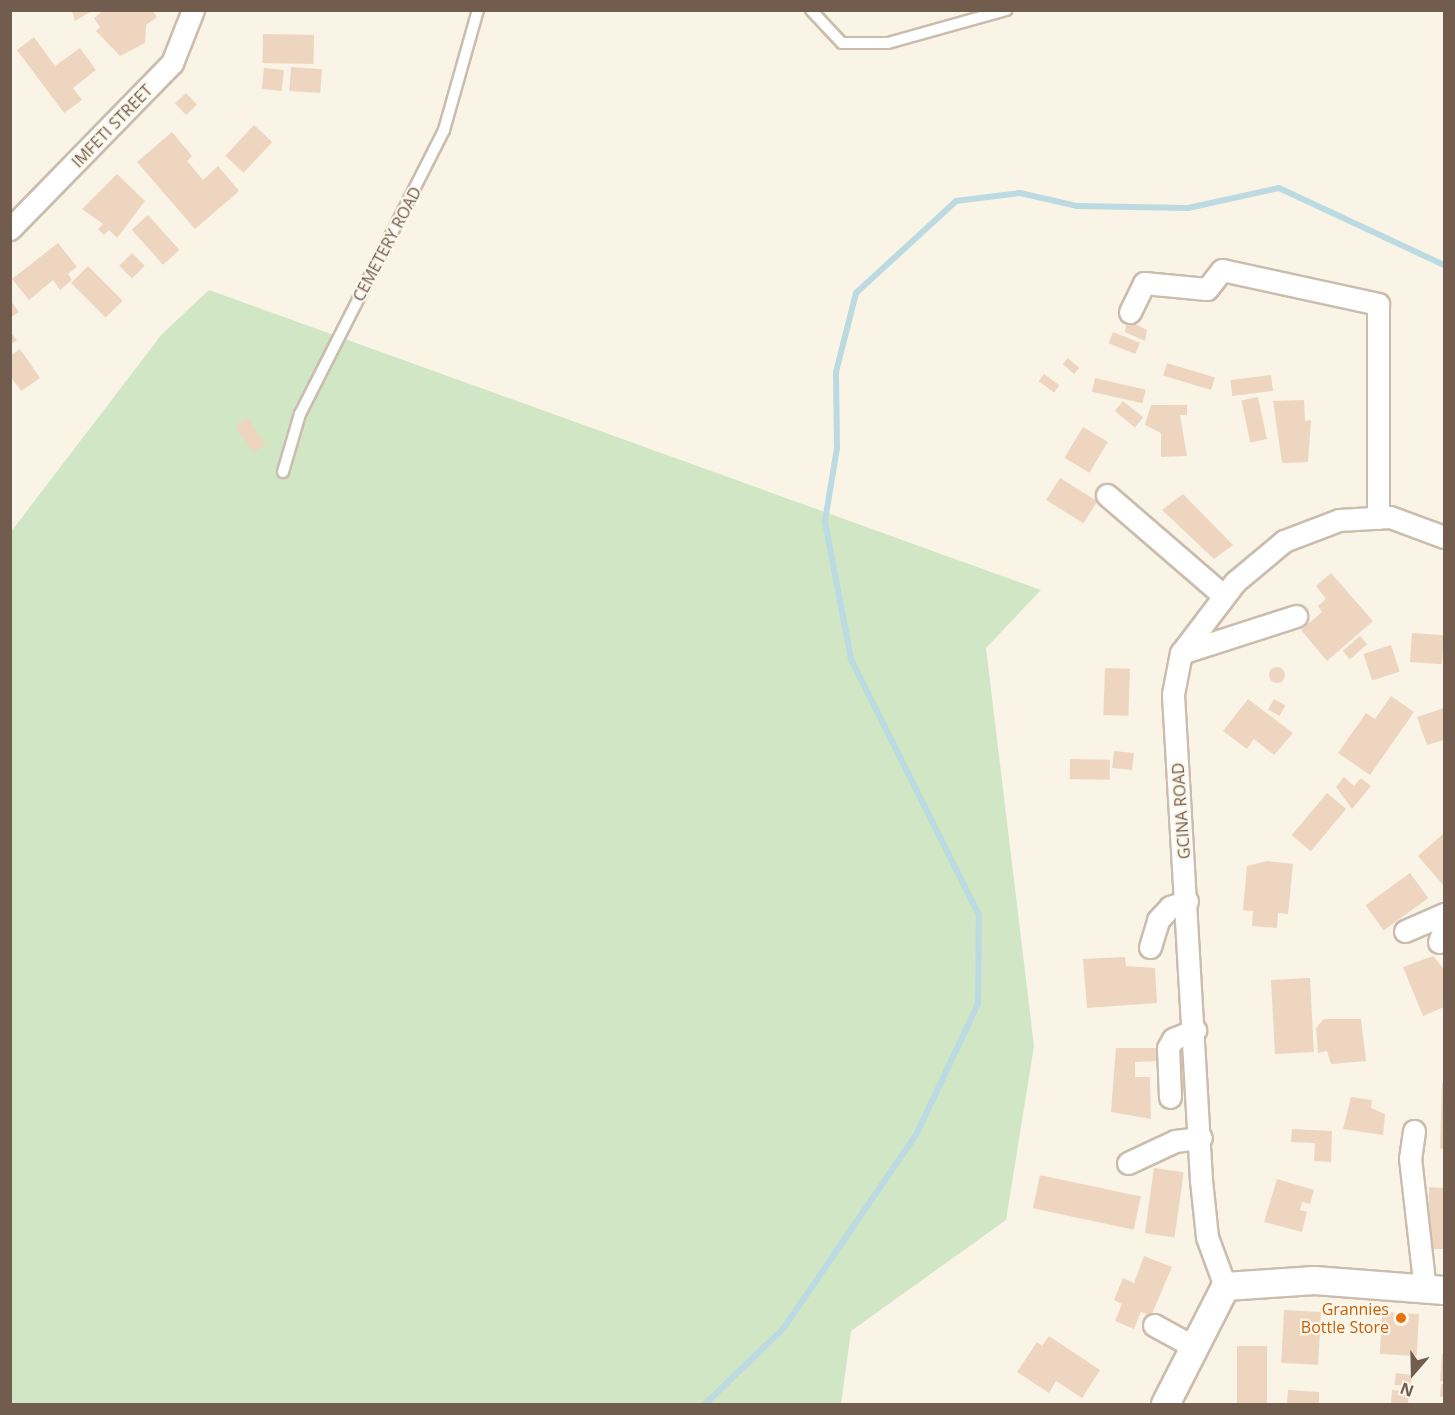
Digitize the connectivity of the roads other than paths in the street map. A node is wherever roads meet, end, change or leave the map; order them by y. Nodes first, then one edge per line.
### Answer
1 (193, 10) edge
2 (478, 10) edge
3 (811, 10) edge
4 (1006, 10) edge
5 (10, 229) edge
6 (1130, 312) dead end
7 (283, 472) dead end
8 (1107, 495) dead end
9 (1378, 518) junction
10 (1444, 537) edge
11 (1223, 595) junction
12 (1296, 616) dead end
13 (1181, 653) junction
14 (1187, 901) junction
15 (1444, 914) edge
16 (1405, 931) dead end
17 (1150, 947) dead end
18 (1195, 1030) junction
19 (1170, 1097) dead end
20 (1414, 1131) dead end
21 (1201, 1138) junction
22 (1128, 1163) dead end
23 (1225, 1286) junction
24 (1435, 1290) edge
25 (1154, 1325) dead end
26 (1194, 1347) junction
27 (1166, 1404) edge

1 - 5 street, IMFETI STREET
2 - 7 lane, CEMETERY ROAD
3 - 4 lane
6 - 9 street
8 - 11 street
9 - 10 street, GCINA ROAD
9 - 11 street, GCINA ROAD
11 - 13 street, GCINA ROAD
12 - 13 street
13 - 14 street, GCINA ROAD
14 - 17 street
14 - 18 street, GCINA ROAD
15 - 16 street
18 - 19 street
18 - 21 street, GCINA ROAD
20 - 24 street
21 - 22 street
21 - 23 street, GCINA ROAD
23 - 24 street
23 - 26 street
25 - 26 street
26 - 27 street

